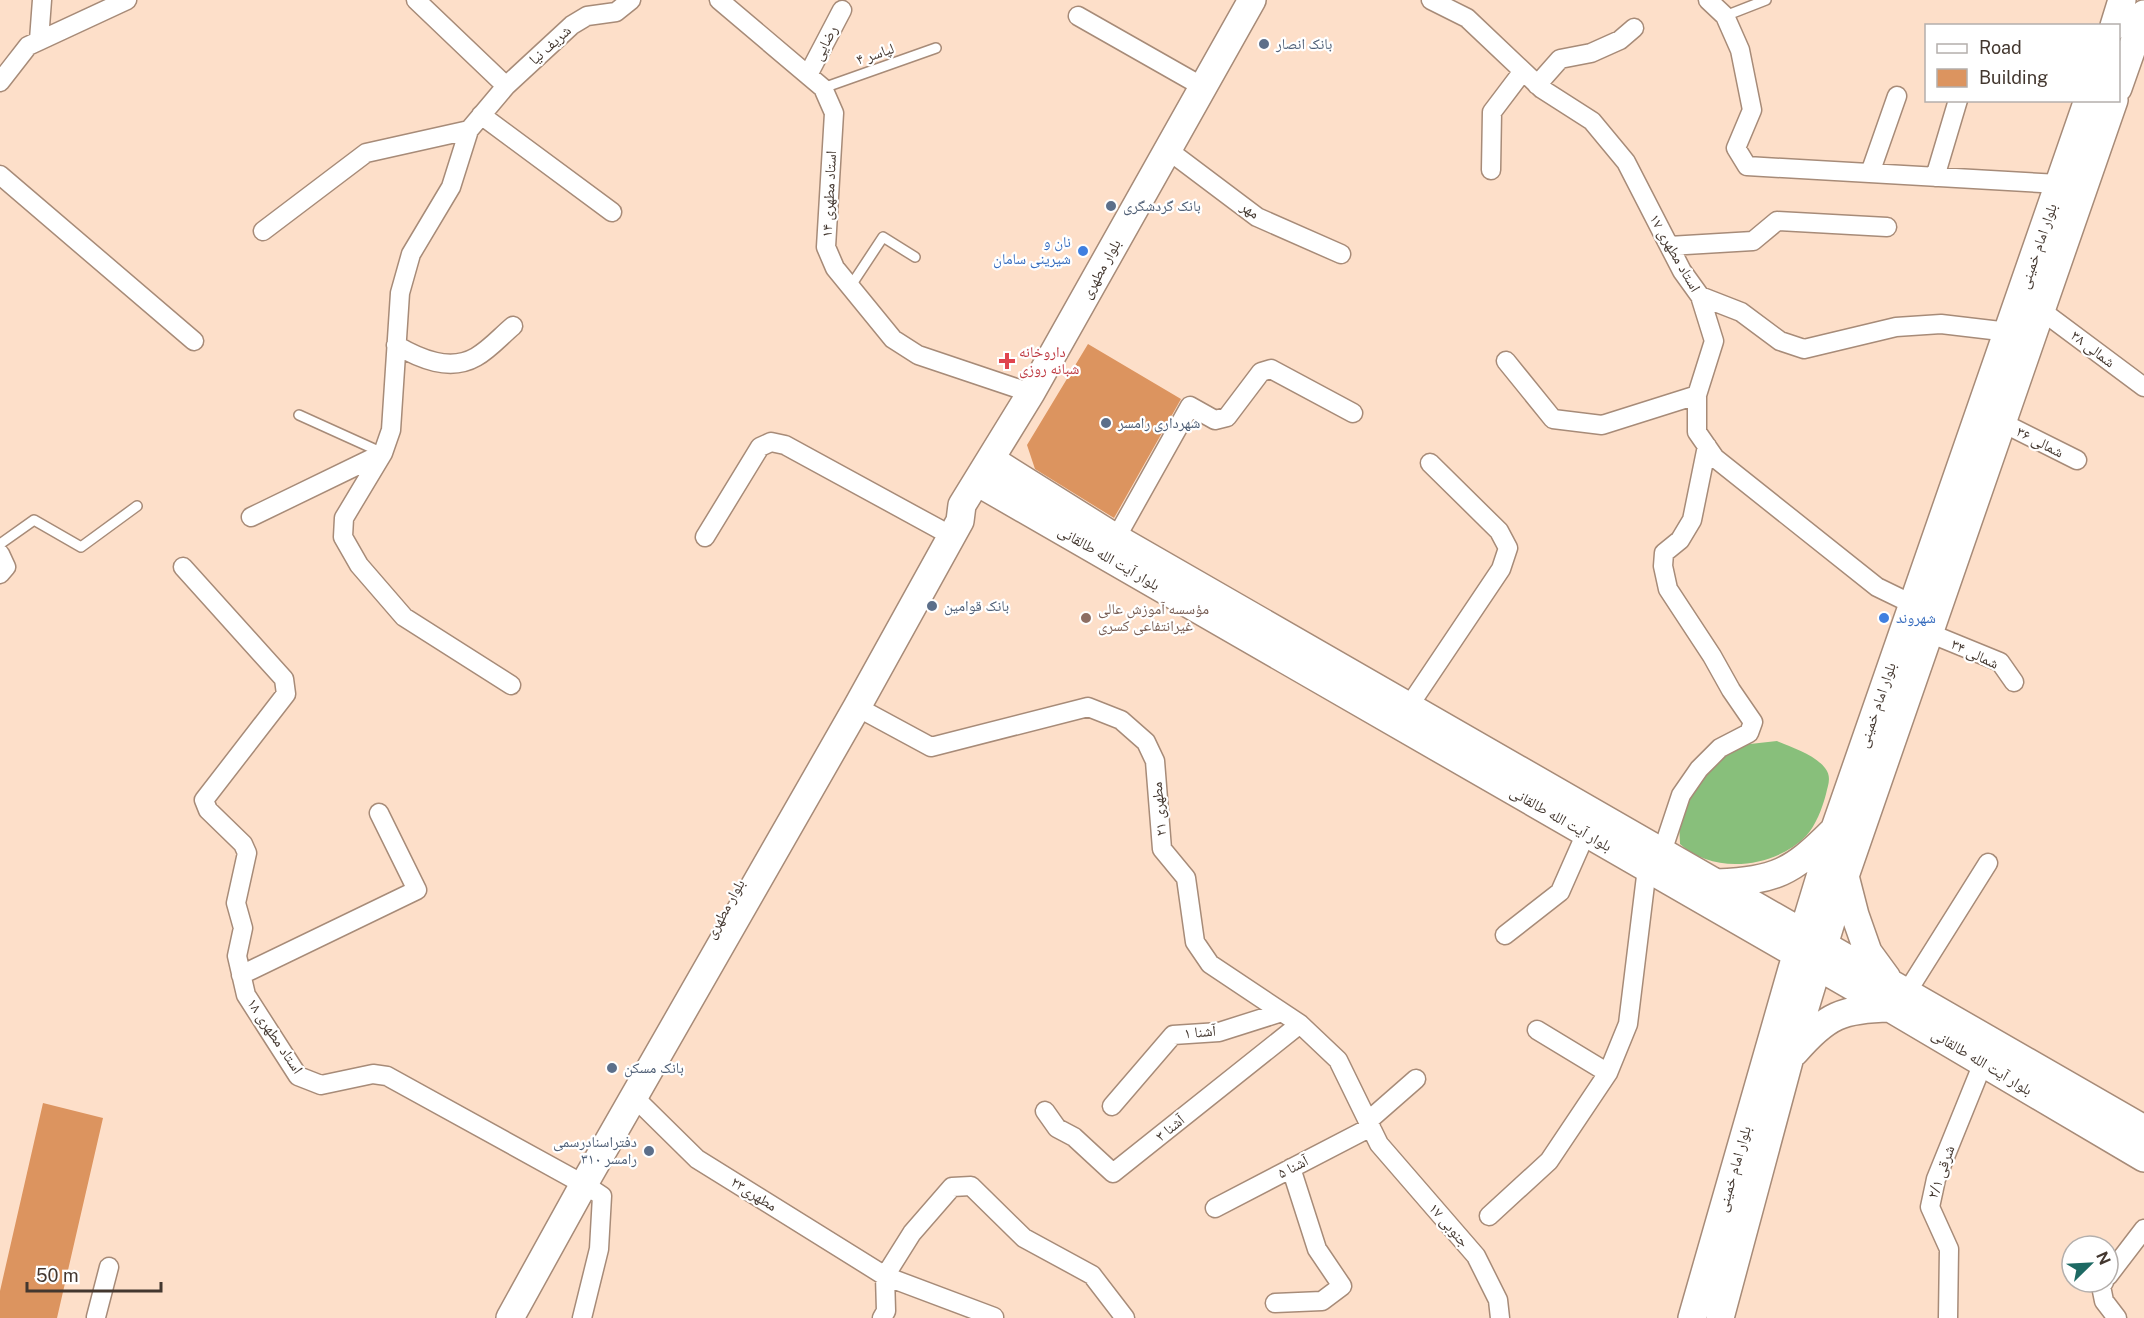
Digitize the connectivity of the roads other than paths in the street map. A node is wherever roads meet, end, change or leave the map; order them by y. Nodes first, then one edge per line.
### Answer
1 (42, 0) edge
2 (127, 0) edge
3 (416, 0) edge
4 (631, 0) edge
5 (719, 0) edge
6 (1252, 0) edge
7 (1431, 0) edge
8 (1708, 0) edge
9 (1766, 0) edge
10 (2122, 0) edge
11 (842, 10) dead end
12 (1078, 16) dead end
13 (1725, 16) junction
14 (1634, 28) dead end
15 (2135, 28) edge
16 (39, 40) junction
17 (936, 48) dead end
18 (1523, 71) junction
19 (808, 75) junction
20 (2120, 81) edge
21 (0, 82) edge
22 (1537, 85) junction
23 (506, 86) junction
24 (1203, 87) junction
25 (823, 88) junction
26 (1896, 96) dead end
27 (1957, 102) edge
28 (2087, 102) edge
29 (2113, 102) edge
30 (481, 116) junction
31 (469, 130) junction
32 (1168, 150) junction
33 (1491, 170) dead end
34 (1870, 173) junction
35 (0, 175) edge
36 (1935, 177) junction
37 (2060, 184) junction
38 (612, 212) dead end
39 (1887, 227) dead end
40 (263, 231) dead end
41 (1669, 246) junction
42 (1341, 254) dead end
43 (915, 257) dead end
44 (850, 287) junction
45 (1700, 296) junction
46 (2042, 311) junction
47 (513, 326) dead end
48 (2009, 332) junction
49 (194, 341) dead end
50 (396, 345) junction
51 (1506, 361) dead end
52 (2144, 387) edge
53 (1031, 393) junction
54 (1697, 395) junction
55 (1353, 413) dead end
56 (299, 415) dead end
57 (2003, 423) junction
58 (1707, 446) junction
59 (382, 453) junction
60 (992, 460) junction
61 (2077, 460) dead end
62 (1430, 462) dead end
63 (977, 482) junction
64 (962, 505) junction
65 (137, 506) dead end
66 (251, 517) dead end
67 (939, 529) junction
68 (705, 537) dead end
69 (1116, 537) junction
70 (0, 544) edge
71 (0, 554) edge
72 (183, 567) dead end
73 (0, 574) edge
74 (914, 587) junction
75 (1926, 617) junction
76 (2014, 682) dead end
77 (511, 685) dead end
78 (1409, 706) junction
79 (857, 707) junction
80 (1529, 788) junction
81 (379, 813) dead end
82 (1834, 831) junction
83 (1587, 833) junction
84 (1654, 860) junction
85 (1988, 863) dead end
86 (1845, 876) junction
87 (1717, 883) junction
88 (1505, 935) dead end
89 (1810, 950) junction
90 (241, 975) junction
91 (1896, 995) junction
92 (1282, 1012) junction
93 (1300, 1024) junction
94 (1538, 1030) dead end
95 (1790, 1057) junction
96 (1983, 1063) junction
97 (1608, 1073) junction
98 (1416, 1079) dead end
99 (634, 1097) junction
100 (1112, 1106) dead end
101 (1045, 1110) dead end
102 (2144, 1129) edge
103 (1372, 1131) junction
104 (2144, 1158) edge
105 (1292, 1168) junction
106 (578, 1181) junction
107 (1215, 1208) dead end
108 (1489, 1216) dead end
109 (2144, 1229) edge
110 (1728, 1237) junction
111 (2120, 1260) edge
112 (109, 1267) dead end
113 (885, 1276) junction
114 (2102, 1294) edge
115 (1275, 1303) dead end
116 (994, 1317) edge
117 (96, 1318) edge
118 (493, 1318) edge
119 (510, 1318) edge
120 (582, 1318) edge
121 (882, 1318) edge
122 (1125, 1318) edge
123 (1500, 1318) edge
124 (1692, 1318) edge
125 (1720, 1318) edge
126 (1948, 1318) edge
127 (2117, 1318) edge

1 - 16 street
2 - 16 street
3 - 23 street
4 - 23 street, شریف نیا
5 - 19 street, استاد مطهری ۱۴
6 - 24 main road, بلوار مطهری
7 - 18 street, استاد مطهری ۱۷
8 - 13 street
9 - 13 lane
10 - 15 main road
11 - 19 street, رضایی
12 - 24 street
13 - 34 street
14 - 22 street
15 - 20 main road
16 - 21 street
17 - 25 lane, لپاسر ۴
18 - 22 street, استاد مطهری ۱۷
18 - 33 street
19 - 25 street, استاد مطهری ۱۴
22 - 41 street, استاد مطهری ۱۷
23 - 30 street, شریف نیا
24 - 32 main road, بلوار مطهری
25 - 44 street, استاد مطهری ۱۴
26 - 34 street
27 - 36 street
28 - 37 main road, بلوار امام خمینی
29 - 46 main road, بلوار امام خمینی
30 - 31 street, شریف نیا
30 - 38 street
31 - 40 street
31 - 50 street
32 - 42 street, مهر
32 - 53 main road, بلوار مطهری
34 - 36 street
35 - 49 street
36 - 37 street
37 - 48 main road, بلوار امام خمینی
39 - 41 street
41 - 45 street, استاد مطهری ۱۷
43 - 44 lane
44 - 53 street, استاد مطهری ۱۴
45 - 48 street
45 - 54 street, استاد مطهری ۱۷
46 - 52 street, شمالی ۳۸
46 - 57 main road, بلوار امام خمینی
47 - 50 street
48 - 75 main road, بلوار امام خمینی
50 - 59 street
51 - 54 street
53 - 60 main road, بلوار مطهری
54 - 58 street, استاد مطهری ۱۷
55 - 69 street
56 - 59 lane
57 - 61 street, شمالی ۳۶
57 - 75 main road, بلوار امام خمینی
58 - 75 street, استاد مطهری ۱۷
58 - 84 street
59 - 66 street
59 - 77 street
60 - 63 main road, بلوار مطهری
60 - 69 main road, بلوار آیت الله طالقانی
62 - 78 street
63 - 64 main road, بلوار مطهری
63 - 80 main road, بلوار آیت الله طالقانی
64 - 67 main road, بلوار مطهری
64 - 74 main road, بلوار مطهری
65 - 70 lane
67 - 68 street
67 - 74 main road, بلوار مطهری
69 - 78 main road, بلوار آیت الله طالقانی
71 - 73 street
72 - 90 street, استاد مطهری ۱۸
74 - 79 main road, بلوار مطهری
74 - 106 main road, بلوار مطهری
75 - 76 street, شمالی ۳۴
75 - 82 main road, بلوار امام خمینی
75 - 86 main road, بلوار امام خمینی
78 - 80 main road, بلوار آیت الله طالقانی
79 - 92 street, مطهری ۲۱
79 - 99 main road, بلوار مطهری
80 - 83 main road, بلوار آیت الله طالقانی
80 - 84 main road, بلوار آیت الله طالقانی
81 - 90 street
82 - 87 main road
82 - 89 main road, بلوار امام خمینی
83 - 84 main road, بلوار آیت الله طالقانی
83 - 88 street
84 - 87 main road, بلوار آیت الله طالقانی
84 - 89 main road, بلوار آیت الله طالقانی
84 - 97 street
85 - 91 street
86 - 89 main road, بلوار امام خمینی
86 - 91 main road
87 - 89 main road, بلوار آیت الله طالقانی
89 - 91 main road, بلوار آیت الله طالقانی
89 - 95 main road, بلوار امام خمینی
89 - 110 main road, بلوار امام خمینی
90 - 106 street, استاد مطهری ۱۸
91 - 95 main road
91 - 96 main road, بلوار آیت الله طالقانی
91 - 102 main road, بلوار آیت الله طالقانی
92 - 93 street, مطهری ۲۱
92 - 100 street, آشنا ۱
93 - 101 street, آشنا ۳
93 - 103 street, مطهری ۲۱
94 - 97 street
95 - 110 main road, بلوار امام خمینی
96 - 104 main road, بلوار آیت الله طالقانی
96 - 126 street, شرقی ۲/۱
97 - 108 street
98 - 103 street, آشنا ۵
99 - 106 main road, بلوار مطهری
99 - 113 street, مطهری۲۳
103 - 105 street, آشنا ۵
103 - 123 street, جنوبی ۱۷
105 - 107 street, آشنا ۵
105 - 115 street
106 - 118 main road, بلوار مطهری
106 - 119 main road, بلوار مطهری
106 - 120 street
109 - 111 street
110 - 124 main road, بلوار امام خمینی
110 - 125 main road, بلوار امام خمینی
112 - 117 street
113 - 116 street, مطهری۲۳
113 - 121 street
113 - 122 street
114 - 127 street

